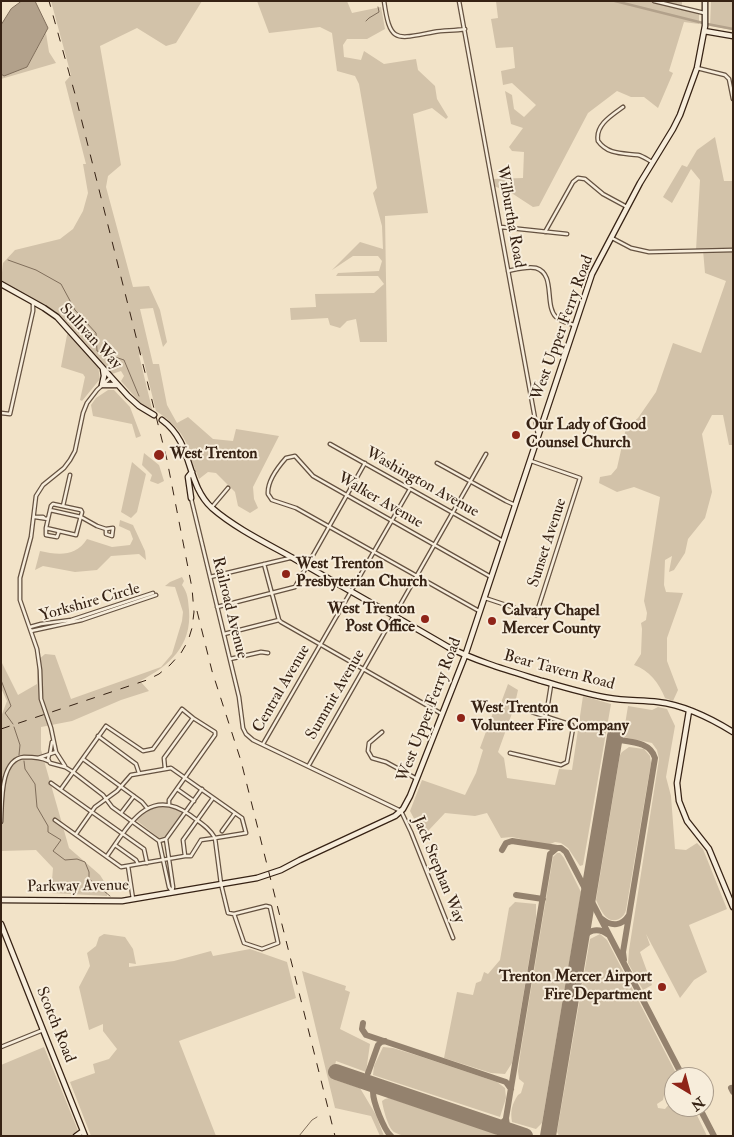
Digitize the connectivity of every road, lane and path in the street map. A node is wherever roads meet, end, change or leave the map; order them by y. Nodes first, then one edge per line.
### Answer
1 (384, 1) edge
2 (459, 1) edge
3 (654, 1) edge
4 (705, 1) edge
5 (705, 13) junction
6 (704, 26) junction
7 (465, 29) junction
8 (733, 36) edge
9 (697, 68) junction
10 (733, 99) edge
11 (622, 107) dead end
12 (652, 162) junction
13 (627, 207) junction
14 (501, 227) junction
15 (545, 232) junction
16 (567, 234) dead end
17 (611, 237) junction
18 (733, 250) edge
19 (508, 270) junction
20 (550, 273) dead end
21 (546, 276) junction
22 (1, 284) edge
23 (33, 302) junction
24 (574, 325) junction
25 (102, 367) junction
26 (111, 377) junction
27 (102, 385) junction
28 (118, 385) junction
29 (1, 413) edge
30 (154, 416) dead end
31 (535, 417) junction
32 (544, 419) junction
33 (162, 420) dead end
34 (536, 422) junction
35 (538, 436) junction
36 (330, 444) dead end
37 (486, 454) dead end
38 (530, 461) junction
39 (365, 463) junction
40 (437, 463) dead end
41 (192, 472) junction
42 (70, 474) dead end
43 (471, 482) junction
44 (228, 488) dead end
45 (410, 489) junction
46 (347, 495) junction
47 (191, 498) joint
48 (515, 505) junction
49 (63, 506) junction
50 (212, 507) junction
51 (50, 510) junction
52 (453, 513) junction
53 (34, 517) junction
54 (81, 517) junction
55 (48, 519) junction
56 (391, 520) junction
57 (329, 527) junction
58 (46, 528) junction
59 (106, 529) dead end
60 (59, 531) junction
61 (503, 542) junction
62 (435, 545) junction
63 (373, 551) junction
64 (292, 557) junction
65 (264, 564) junction
66 (307, 566) junction
67 (417, 576) junction
68 (210, 577) junction
69 (491, 577) junction
70 (351, 591) junction
71 (272, 593) junction
72 (485, 598) junction
73 (217, 607) junction
74 (480, 612) junction
75 (395, 616) junction
76 (279, 620) junction
77 (30, 627) junction
78 (31, 632) junction
79 (224, 634) junction
80 (320, 644) junction
81 (268, 653) dead end
82 (465, 656) junction
83 (230, 659) junction
84 (364, 669) junction
85 (551, 683) junction
86 (689, 711) junction
87 (532, 712) dead end
88 (442, 714) junction
89 (698, 715) junction
90 (546, 716) junction
91 (193, 718) junction
92 (687, 723) junction
93 (382, 732) dead end
94 (733, 732) edge
95 (98, 736) junction
96 (53, 740) junction
97 (263, 744) junction
98 (56, 752) junction
99 (510, 753) dead end
100 (49, 754) junction
101 (38, 758) junction
102 (82, 758) junction
103 (60, 759) junction
104 (49, 762) junction
105 (56, 764) junction
106 (309, 765) junction
107 (65, 767) junction
108 (166, 769) junction
109 (73, 772) junction
110 (139, 773) junction
111 (184, 777) junction
112 (417, 779) junction
113 (52, 783) dead end
114 (120, 786) junction
115 (61, 789) junction
116 (176, 789) junction
117 (202, 789) junction
118 (134, 796) junction
119 (213, 798) junction
120 (106, 799) junction
121 (194, 801) junction
122 (169, 804) junction
123 (147, 808) junction
124 (401, 811) junction
125 (92, 812) junction
126 (186, 812) junction
127 (121, 813) junction
128 (234, 813) junction
129 (56, 820) dead end
130 (197, 820) junction
131 (132, 821) junction
132 (1, 822) edge
133 (222, 831) dead end
134 (76, 834) junction
135 (123, 834) junction
136 (214, 838) junction
137 (166, 839) junction
138 (159, 841) junction
139 (115, 845) junction
140 (107, 856) junction
141 (185, 856) junction
142 (164, 860) junction
143 (169, 860) junction
144 (147, 863) junction
145 (138, 864) junction
146 (128, 866) junction
147 (221, 884) junction
148 (172, 891) junction
149 (133, 899) junction
150 (1, 900) edge
151 (733, 908) edge
152 (234, 914) junction
153 (1, 924) edge
154 (453, 938) dead end
155 (43, 1030) junction
156 (1, 1046) edge
157 (84, 1134) edge
158 (76, 1136) edge

1 - 7 street
2 - 7 street, Wilburtha Road
3 - 5 street
4 - 5 main road, West Upper Ferry Road
5 - 6 main road, West Upper Ferry Road
6 - 8 main road
6 - 9 main road, West Upper Ferry Road
7 - 14 street, Wilburtha Road
9 - 10 street
9 - 12 main road, West Upper Ferry Road
11 - 12 street
12 - 13 main road, West Upper Ferry Road
13 - 15 street
13 - 17 main road, West Upper Ferry Road
14 - 15 street
14 - 19 street, Wilburtha Road
15 - 16 street
17 - 18 street
17 - 24 main road, West Upper Ferry Road
19 - 21 street
19 - 31 street, Wilburtha Road
20 - 21 street
21 - 24 street
22 - 23 main road, Sullivan Way
23 - 25 main road, Sullivan Way
23 - 29 street
24 - 32 main road, West Upper Ferry Road
25 - 26 main road, Sullivan Way
25 - 27 main road
26 - 27 street
26 - 28 main road, Sullivan Way
27 - 28 main road
27 - 53 street
28 - 30 main road, Sullivan Way
31 - 32 street
31 - 34 street, Wilburtha Road
32 - 34 street
32 - 35 main road, West Upper Ferry Road
33 - 41 main road, Bear Tavern Road
34 - 35 street, Wilburtha Road
35 - 38 main road, West Upper Ferry Road
36 - 39 street, Washington Avenue
37 - 43 street, Summit Avenue
38 - 48 main road, West Upper Ferry Road
38 - 72 street, Sunset Avenue
39 - 45 street, Washington Avenue
39 - 46 street
40 - 43 street
41 - 47 main road
41 - 50 main road, Bear Tavern Road
42 - 49 street
43 - 48 street
43 - 52 street, Summit Avenue
44 - 50 street
45 - 52 street, Washington Avenue
45 - 56 street, Central Avenue
46 - 56 street, Walker Avenue
46 - 57 street
46 - 57 street, Walker Avenue
47 - 68 street, Railroad Avenue
48 - 61 main road, West Upper Ferry Road
49 - 51 street
49 - 54 street
50 - 64 main road, Bear Tavern Road
51 - 54 street
51 - 55 street
52 - 61 street, Washington Avenue
52 - 62 street, Summit Avenue
53 - 55 street
53 - 77 street
54 - 59 street
54 - 60 street
55 - 58 street
56 - 62 street, Walker Avenue
56 - 63 street, Central Avenue
57 - 63 street
57 - 66 street
58 - 60 street
58 - 60 street
61 - 69 main road, West Upper Ferry Road
62 - 67 street, Summit Avenue
62 - 69 street, Walker Avenue
63 - 67 street
63 - 70 street, Central Avenue
64 - 65 street
64 - 66 main road, Bear Tavern Road
65 - 68 street
65 - 71 street
66 - 70 main road, Bear Tavern Road
66 - 71 street
67 - 74 street
67 - 75 street, Summit Avenue
68 - 73 street, Railroad Avenue
69 - 72 main road, West Upper Ferry Road
70 - 75 main road, Bear Tavern Road
70 - 80 street, Central Avenue
71 - 73 street
71 - 76 street
72 - 74 main road, West Upper Ferry Road
73 - 79 street, Railroad Avenue
74 - 82 main road, West Upper Ferry Road
75 - 82 main road, Bear Tavern Road
75 - 84 street, Summit Avenue
76 - 79 street
76 - 80 street
77 - 78 street
77 - 78 street, Yorkshire Circle
78 - 96 street
79 - 83 street, Railroad Avenue
80 - 84 street
80 - 97 street, Central Avenue
81 - 83 street
82 - 85 main road, Bear Tavern Road
82 - 88 main road, West Upper Ferry Road
83 - 97 street, Railroad Avenue
84 - 88 street
84 - 106 street, Summit Avenue
85 - 86 main road, Bear Tavern Road
85 - 90 street
86 - 89 main road, Bear Tavern Road
86 - 92 main road
87 - 90 street
88 - 112 main road, West Upper Ferry Road
89 - 92 main road
89 - 94 main road, Bear Tavern Road
90 - 99 street
91 - 95 street
91 - 108 street
91 - 111 street
92 - 151 main road
93 - 112 street
95 - 102 street
95 - 110 street
96 - 98 street
96 - 100 street
97 - 106 street
98 - 100 street
98 - 103 street
100 - 101 street
100 - 104 street
101 - 104 street
101 - 132 street
102 - 109 street
102 - 114 street
103 - 105 street
103 - 107 street
104 - 105 street
105 - 107 street
106 - 124 street
107 - 109 street
108 - 110 street
108 - 111 street
109 - 115 street
109 - 120 street
110 - 114 street
111 - 116 street
111 - 117 street
112 - 124 main road, West Upper Ferry Road
113 - 115 street
114 - 118 street
114 - 120 street
115 - 125 street
116 - 121 street
116 - 122 street
117 - 119 street
117 - 121 street
118 - 123 street
118 - 127 street
119 - 128 street
119 - 130 street
120 - 125 street
120 - 127 street
121 - 126 street
122 - 123 street
122 - 126 street
123 - 131 street
124 - 147 main road, Parkway Avenue
124 - 154 street, Jack Stephan Way
125 - 134 street
125 - 135 street
126 - 130 street
126 - 137 street
127 - 131 street
128 - 133 street
128 - 136 street
129 - 134 street
130 - 136 street
130 - 141 street
131 - 135 street
131 - 138 street
134 - 140 street
135 - 139 street
135 - 144 street
136 - 141 street
136 - 147 street
137 - 138 street
137 - 143 street
138 - 142 street
139 - 140 street
139 - 145 street
140 - 146 street
141 - 143 street
142 - 143 street
142 - 144 street
142 - 148 street
143 - 148 street
144 - 145 street
145 - 146 street
146 - 149 street
147 - 148 main road, Parkway Avenue
147 - 152 street
148 - 149 main road, Parkway Avenue
149 - 150 main road, Parkway Avenue
152 - 152 street
153 - 155 main road, Scotch Road
155 - 156 street
155 - 157 main road, Scotch Road
157 - 158 main road

